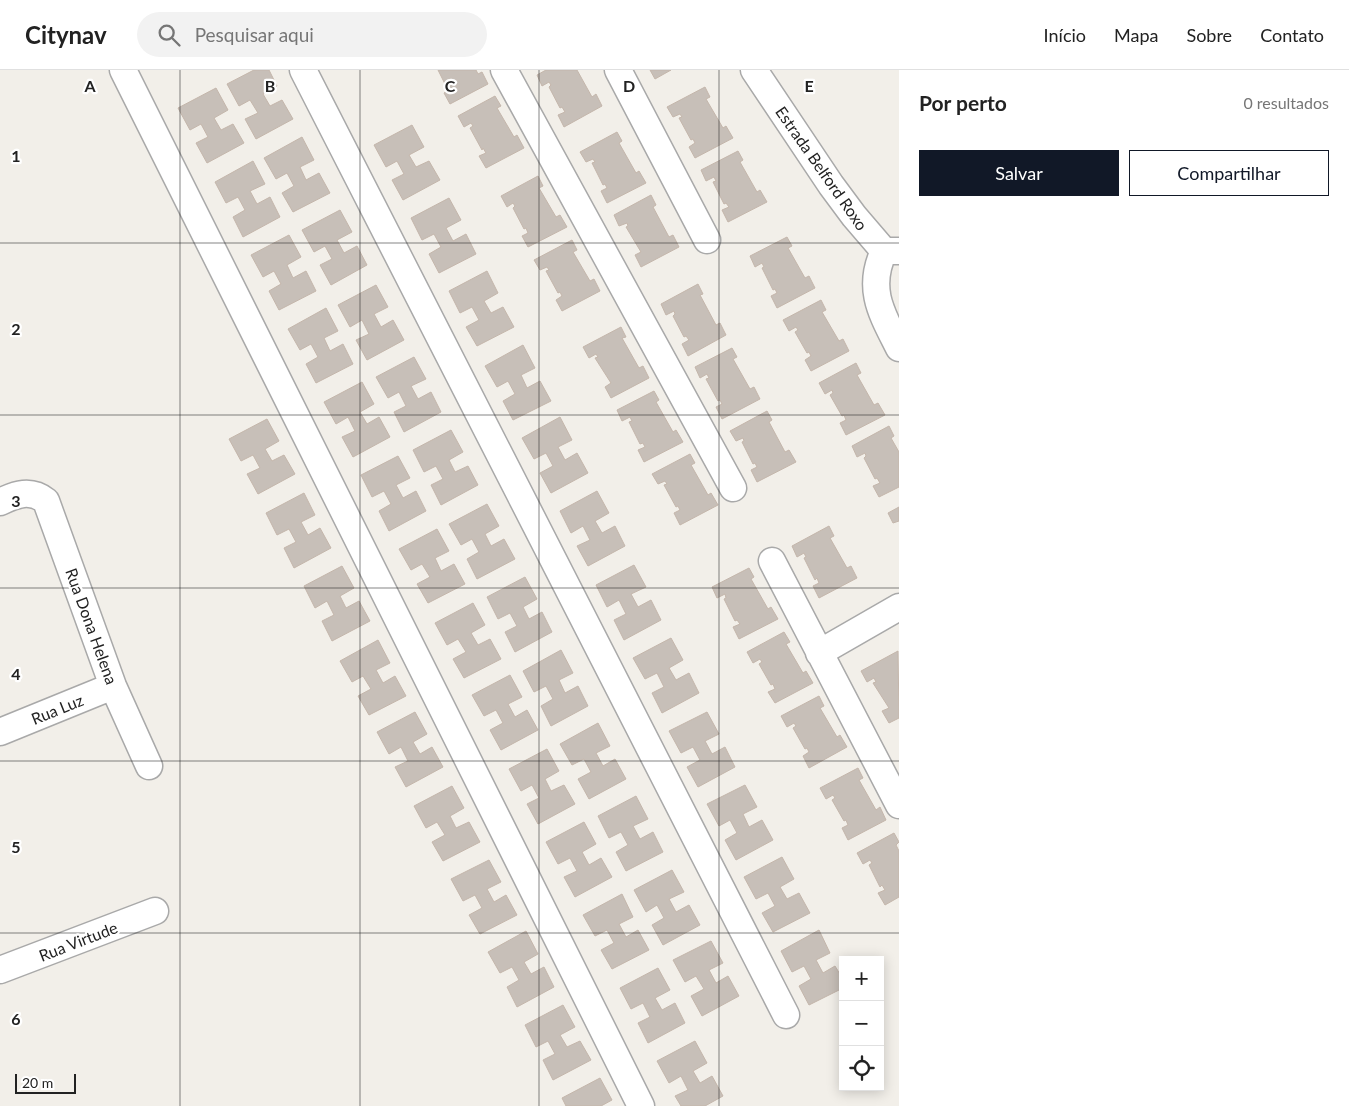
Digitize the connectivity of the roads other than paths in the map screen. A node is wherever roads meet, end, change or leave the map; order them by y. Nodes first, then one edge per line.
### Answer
1 (123, 70) edge
2 (303, 70) edge
3 (504, 70) edge
4 (618, 70) edge
5 (754, 70) edge
6 (707, 240) dead end
7 (891, 251) edge
8 (899, 348) edge
9 (733, 488) dead end
10 (0, 502) edge
11 (772, 561) dead end
12 (899, 607) edge
13 (819, 653) junction
14 (113, 686) junction
15 (0, 732) edge
16 (148, 766) dead end
17 (899, 806) edge
18 (155, 911) dead end
19 (0, 970) edge
20 (786, 1015) dead end
21 (641, 1106) edge

1 - 21 street
2 - 20 street
3 - 9 street
4 - 6 street
5 - 7 street, Estrada Belford Roxo
7 - 8 street
10 - 14 street, Rua Dona Helena
11 - 13 street
12 - 13 street
13 - 17 street
14 - 15 street, Rua Luz
14 - 16 street, Rua Dona Helena
18 - 19 street, Rua Virtude

